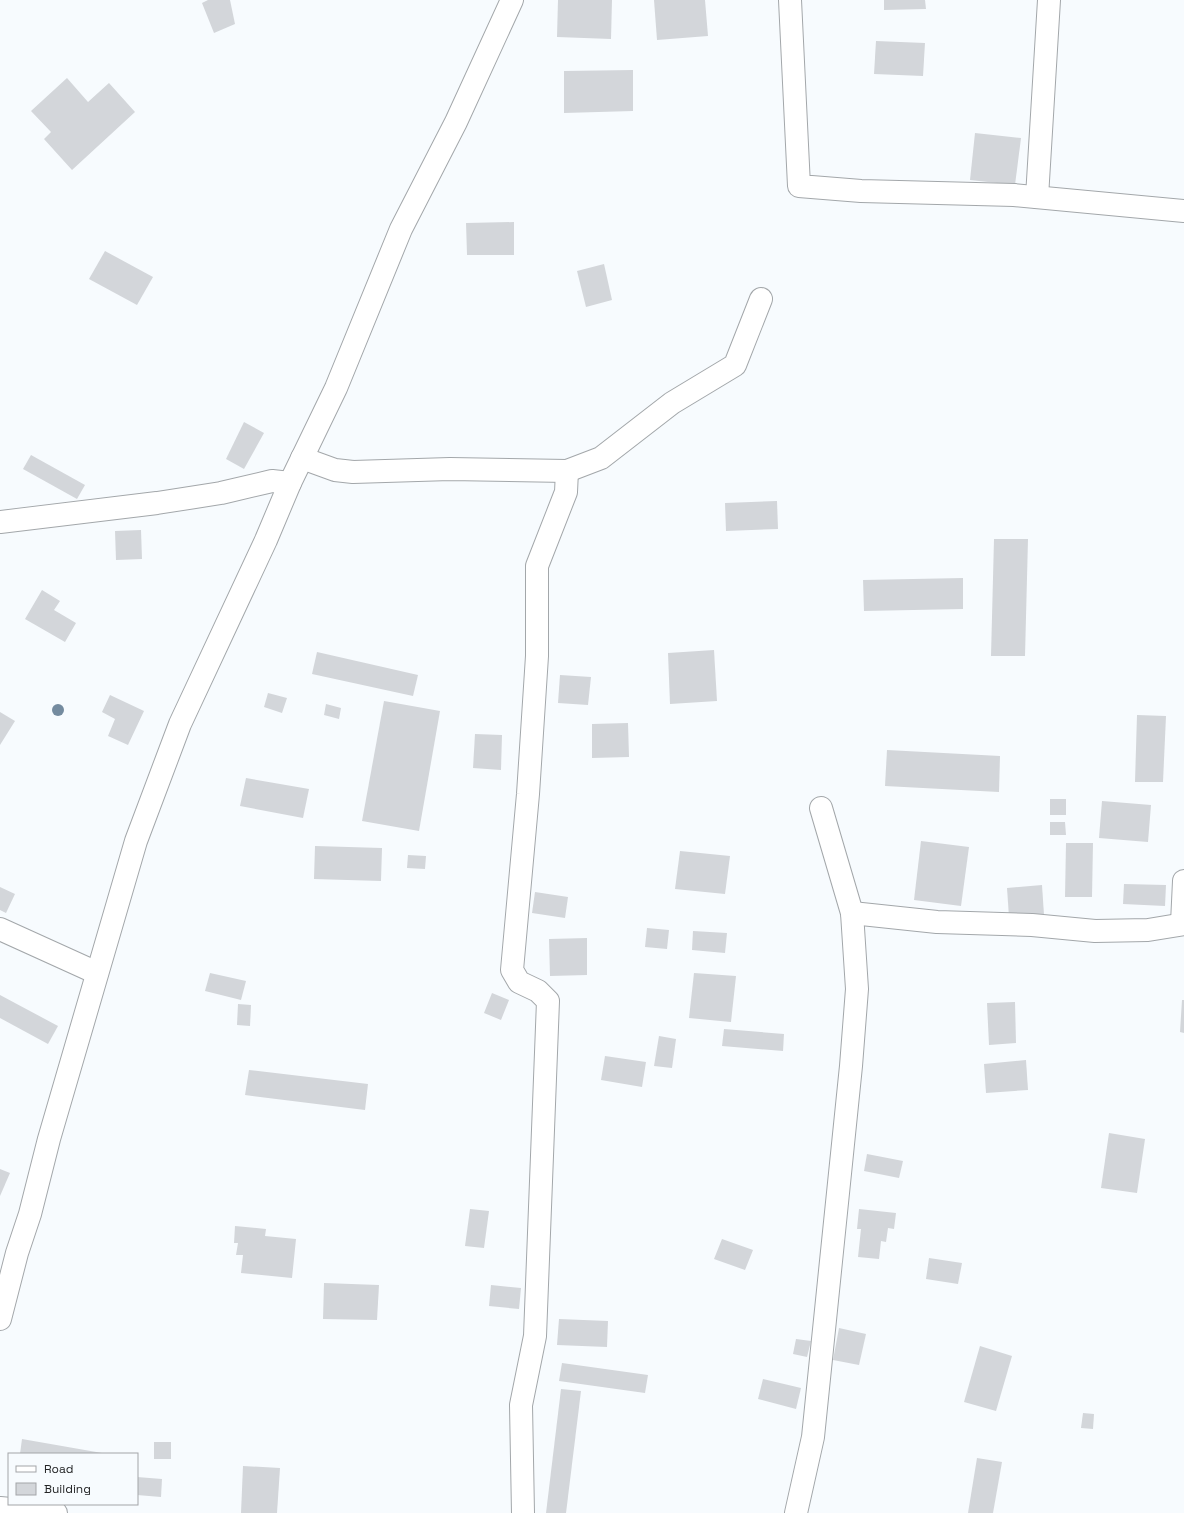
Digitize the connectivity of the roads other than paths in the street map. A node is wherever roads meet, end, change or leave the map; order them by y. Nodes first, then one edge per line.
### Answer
1 (512, 0) edge
2 (790, 0) edge
3 (1050, 0) edge
4 (1037, 197) junction
5 (1184, 211) edge
6 (761, 299) dead end
7 (302, 458) junction
8 (566, 471) junction
9 (290, 483) junction
10 (0, 522) edge
11 (821, 808) dead end
12 (1184, 881) edge
13 (852, 913) junction
14 (1183, 924) edge
15 (0, 929) edge
16 (97, 973) junction
17 (9, 1249) edge
18 (0, 1319) edge
19 (0, 1508) edge
20 (56, 1513) edge
21 (523, 1513) edge
22 (796, 1513) edge

1 - 7 street
2 - 4 street
3 - 4 street
4 - 5 street
6 - 8 street
7 - 8 street
7 - 9 street
8 - 21 street
9 - 10 street
9 - 16 street
11 - 13 street
12 - 14 street
13 - 14 street
13 - 22 street
15 - 16 street
16 - 17 street
17 - 18 street
19 - 20 street

